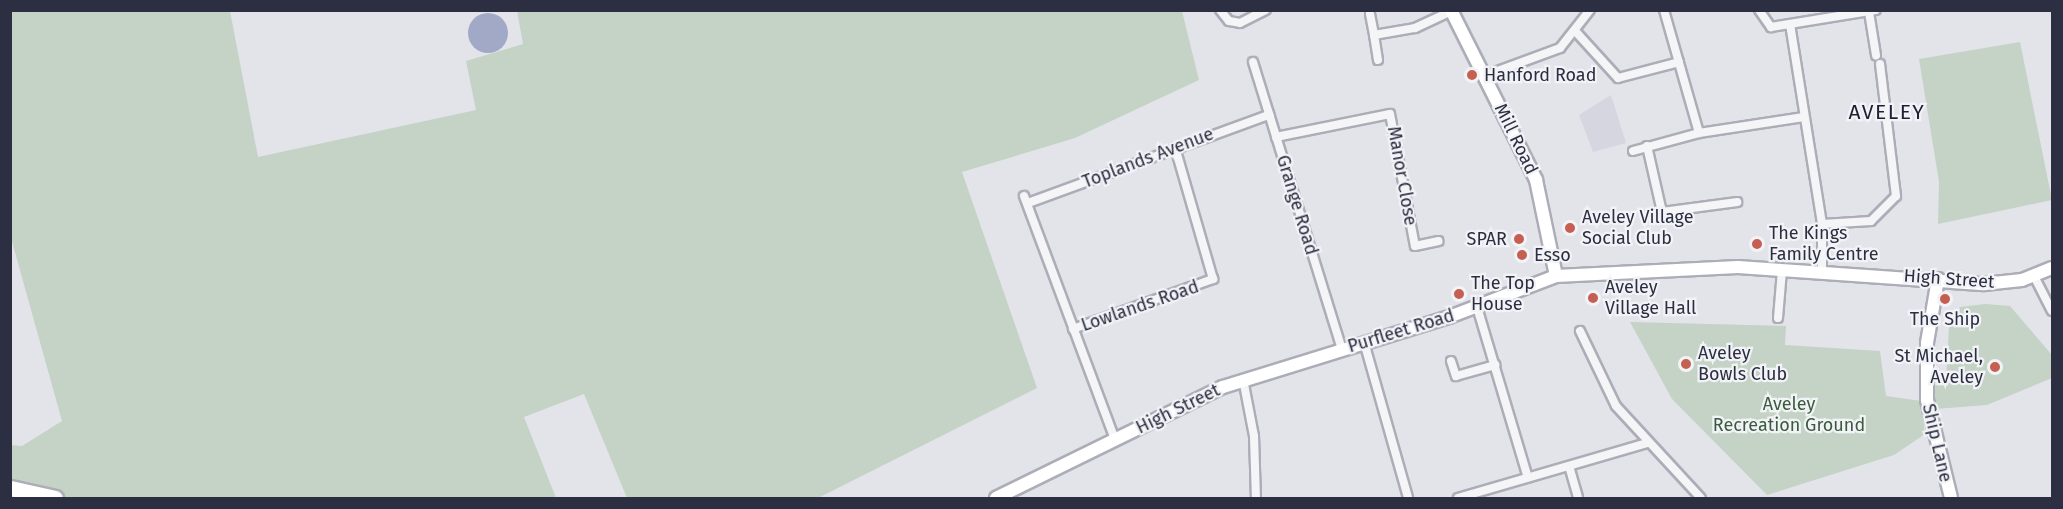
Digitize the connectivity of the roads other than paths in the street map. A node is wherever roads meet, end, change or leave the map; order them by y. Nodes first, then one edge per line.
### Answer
1 (1220, 10) edge
2 (1266, 10) edge
3 (1590, 10) edge
4 (1664, 10) edge
5 (1759, 10) edge
6 (1451, 11) edge
7 (1873, 11) edge
8 (1370, 14) dead end
9 (1790, 24) junction
10 (1577, 33) junction
11 (1374, 35) junction
12 (1876, 55) dead end
13 (1378, 60) dead end
14 (1253, 62) dead end
15 (1679, 62) junction
16 (1880, 64) dead end
17 (1484, 76) junction
18 (1269, 115) junction
19 (1804, 117) junction
20 (1699, 133) junction
21 (1276, 137) junction
22 (1647, 146) junction
23 (1175, 147) junction
24 (1633, 151) dead end
25 (1737, 202) dead end
26 (1822, 224) junction
27 (1438, 241) dead end
28 (2052, 268) edge
29 (1782, 270) junction
30 (1822, 272) junction
31 (1556, 276) junction
32 (2034, 276) junction
33 (1938, 279) junction
34 (1478, 307) junction
35 (2052, 310) edge
36 (1778, 318) dead end
37 (1073, 329) junction
38 (1581, 331) dead end
39 (1364, 342) junction
40 (1342, 349) junction
41 (1451, 361) dead end
42 (1495, 365) junction
43 (1243, 379) junction
44 (1115, 440) junction
45 (1647, 443) junction
46 (1569, 466) junction
47 (1528, 478) junction
48 (10, 488) edge
49 (1472, 497) edge
50 (55, 498) edge
51 (996, 498) edge
52 (1256, 498) edge
53 (1408, 498) edge
54 (1458, 498) edge
55 (1578, 498) edge
56 (1701, 498) edge
57 (1951, 498) edge

1 - 2 street
3 - 10 street
4 - 15 street
5 - 9 street
6 - 11 street
6 - 17 street, Mill Road
7 - 9 street
7 - 12 street
8 - 11 street
9 - 19 street
10 - 15 street
10 - 17 street
11 - 13 street
14 - 18 street, Grange Road
15 - 20 street
16 - 26 street
17 - 31 street, Mill Road
18 - 21 street, Grange Road
18 - 23 street, Toplands Avenue
19 - 20 street
19 - 26 street
20 - 22 street
21 - 27 street, Manor Close
21 - 40 street, Grange Road
22 - 24 street
22 - 25 street
23 - 37 street, Lowlands Road
23 - 37 street, Toplands Avenue
26 - 30 street
28 - 32 street, High Street
29 - 30 street, High Street
29 - 31 street, High Street
29 - 36 street
30 - 33 street, High Street
31 - 34 street, Purfleet Road
32 - 33 street, High Street
32 - 35 street
33 - 57 street, Ship Lane
34 - 39 street, Purfleet Road
34 - 42 street
37 - 44 street
38 - 45 street
39 - 40 street, Purfleet Road
39 - 53 street
40 - 43 street, Purfleet Road
41 - 42 street
42 - 47 street
43 - 44 street, High Street
43 - 52 street
44 - 51 street
45 - 46 street
45 - 56 street
46 - 47 street
46 - 55 street
47 - 49 street
48 - 50 highway
49 - 54 street

